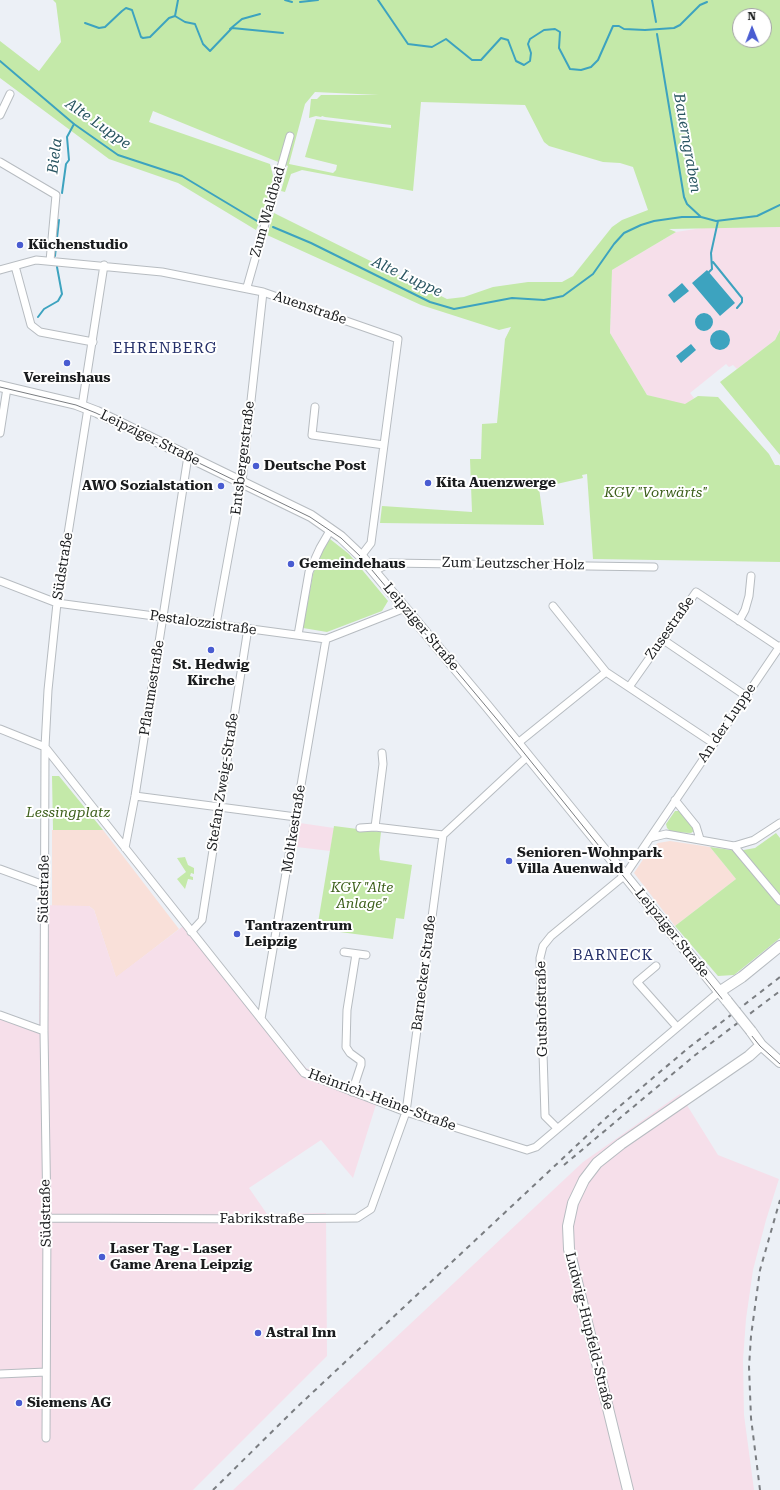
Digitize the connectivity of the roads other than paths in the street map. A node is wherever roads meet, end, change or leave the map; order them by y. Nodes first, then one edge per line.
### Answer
1 (10, 94) dead end
2 (0, 116) edge
3 (290, 136) dead end
4 (0, 162) edge
5 (50, 261) junction
6 (104, 265) junction
7 (15, 266) junction
8 (0, 270) edge
9 (247, 288) junction
10 (263, 292) junction
11 (92, 342) junction
12 (4, 387) edge
13 (85, 407) junction
14 (315, 408) dead end
15 (0, 433) edge
16 (384, 445) junction
17 (188, 456) junction
18 (242, 482) junction
19 (331, 529) junction
20 (361, 556) junction
21 (654, 567) dead end
22 (374, 572) junction
23 (751, 576) dead end
24 (0, 581) edge
25 (57, 603) junction
26 (552, 606) dead end
27 (405, 608) junction
28 (162, 617) junction
29 (739, 621) junction
30 (216, 624) junction
31 (248, 628) junction
32 (298, 635) junction
33 (326, 639) junction
34 (662, 639) junction
35 (780, 647) edge
36 (606, 672) junction
37 (629, 687) junction
38 (746, 696) junction
39 (0, 729) edge
40 (518, 743) junction
41 (713, 743) junction
42 (45, 747) junction
43 (382, 753) dead end
44 (528, 756) junction
45 (135, 796) junction
46 (675, 800) junction
47 (219, 807) junction
48 (296, 817) junction
49 (780, 823) edge
50 (375, 827) junction
51 (360, 828) dead end
52 (443, 835) junction
53 (650, 838) junction
54 (700, 839) junction
55 (734, 846) junction
56 (125, 848) junction
57 (0, 869) edge
58 (625, 875) junction
59 (44, 885) junction
60 (780, 901) edge
61 (191, 932) junction
62 (780, 946) edge
63 (344, 952) dead end
64 (356, 954) junction
65 (366, 955) dead end
66 (656, 966) dead end
67 (719, 992) junction
68 (0, 1015) edge
69 (261, 1019) junction
70 (677, 1027) junction
71 (44, 1031) junction
72 (761, 1045) junction
73 (780, 1062) edge
74 (352, 1092) junction
75 (406, 1112) junction
76 (557, 1128) junction
77 (47, 1218) junction
78 (46, 1372) junction
79 (0, 1374) edge
80 (46, 1438) dead end
81 (628, 1490) edge

1 - 2 street
3 - 9 street, Zum Waldbad
4 - 5 street
5 - 6 street, Auenstraße
5 - 7 street, Auenstraße
6 - 9 street, Auenstraße
6 - 11 street, Südstraße
7 - 8 street, Auenstraße
7 - 11 street
9 - 10 street, Auenstraße
10 - 16 street, Auenstraße
10 - 18 street, Entsbergerstraße
11 - 13 street, Südstraße
12 - 13 street, Leipziger Straße
12 - 15 street
13 - 17 street, Leipziger Straße
13 - 25 street, Südstraße
14 - 16 street
16 - 20 street, Auenstraße
17 - 18 street, Leipziger Straße
17 - 28 street, Pflaumestraße
18 - 19 street, Leipziger Straße
18 - 30 street, Entsbergerstraße
19 - 20 street, Leipziger Straße
19 - 32 street
20 - 22 street, Leipziger Straße
21 - 22 street, Zum Leutzscher Holz
22 - 27 street, Leipziger Straße
23 - 29 street
24 - 25 street, Pestalozzistraße
25 - 28 street, Pestalozzistraße
25 - 42 street, Südstraße
26 - 36 street
27 - 33 street, Pestalozzistraße
27 - 40 street, Leipziger Straße
28 - 30 street, Pestalozzistraße
28 - 45 street, Pflaumestraße
29 - 34 street, Zusestraße
29 - 35 street, Zusestraße
30 - 31 street, Pestalozzistraße
31 - 32 street, Pestalozzistraße
31 - 47 street, Stefan-Zweig-Straße
32 - 33 street, Pestalozzistraße
33 - 48 street, Moltkestraße
34 - 37 street, Zusestraße
34 - 38 street
35 - 38 street, An der Luppe
36 - 37 street
36 - 40 street
37 - 41 street
38 - 41 street, An der Luppe
39 - 42 street, Heinrich-Heine-Straße
40 - 44 street, Leipziger Straße
41 - 46 street, An der Luppe
42 - 56 street, Heinrich-Heine-Straße
42 - 59 street, Südstraße
43 - 50 street
44 - 52 street
44 - 58 street, Leipziger Straße
45 - 47 street
45 - 56 street, Pflaumestraße
46 - 53 street, An der Luppe
46 - 54 street
47 - 48 street
47 - 61 street, Stefan-Zweig-Straße
48 - 69 street, Moltkestraße
49 - 55 street
50 - 51 street
50 - 52 street
52 - 75 street, Barnecker Straße
53 - 54 street
53 - 58 street, Gutshofstraße
54 - 55 street
55 - 60 street
56 - 61 street, Heinrich-Heine-Straße
57 - 59 street
58 - 67 street, Leipziger Straße
58 - 76 street, Gutshofstraße
59 - 71 street, Südstraße
61 - 69 street, Heinrich-Heine-Straße
62 - 67 street
63 - 64 street
64 - 65 street
64 - 74 street
66 - 70 street
67 - 70 street, Heinrich-Heine-Straße
67 - 72 street, Leipziger Straße, bridge
68 - 71 street
69 - 74 street, Heinrich-Heine-Straße
70 - 76 street, Heinrich-Heine-Straße
71 - 77 street, Südstraße
72 - 73 street, Leipziger Straße
72 - 81 street, Ludwig-Hupfeld-Straße
74 - 75 street, Heinrich-Heine-Straße
75 - 76 street, Heinrich-Heine-Straße
75 - 77 street, Fabrikstraße
77 - 78 street, Südstraße
78 - 79 street
78 - 80 street, Südstraße

